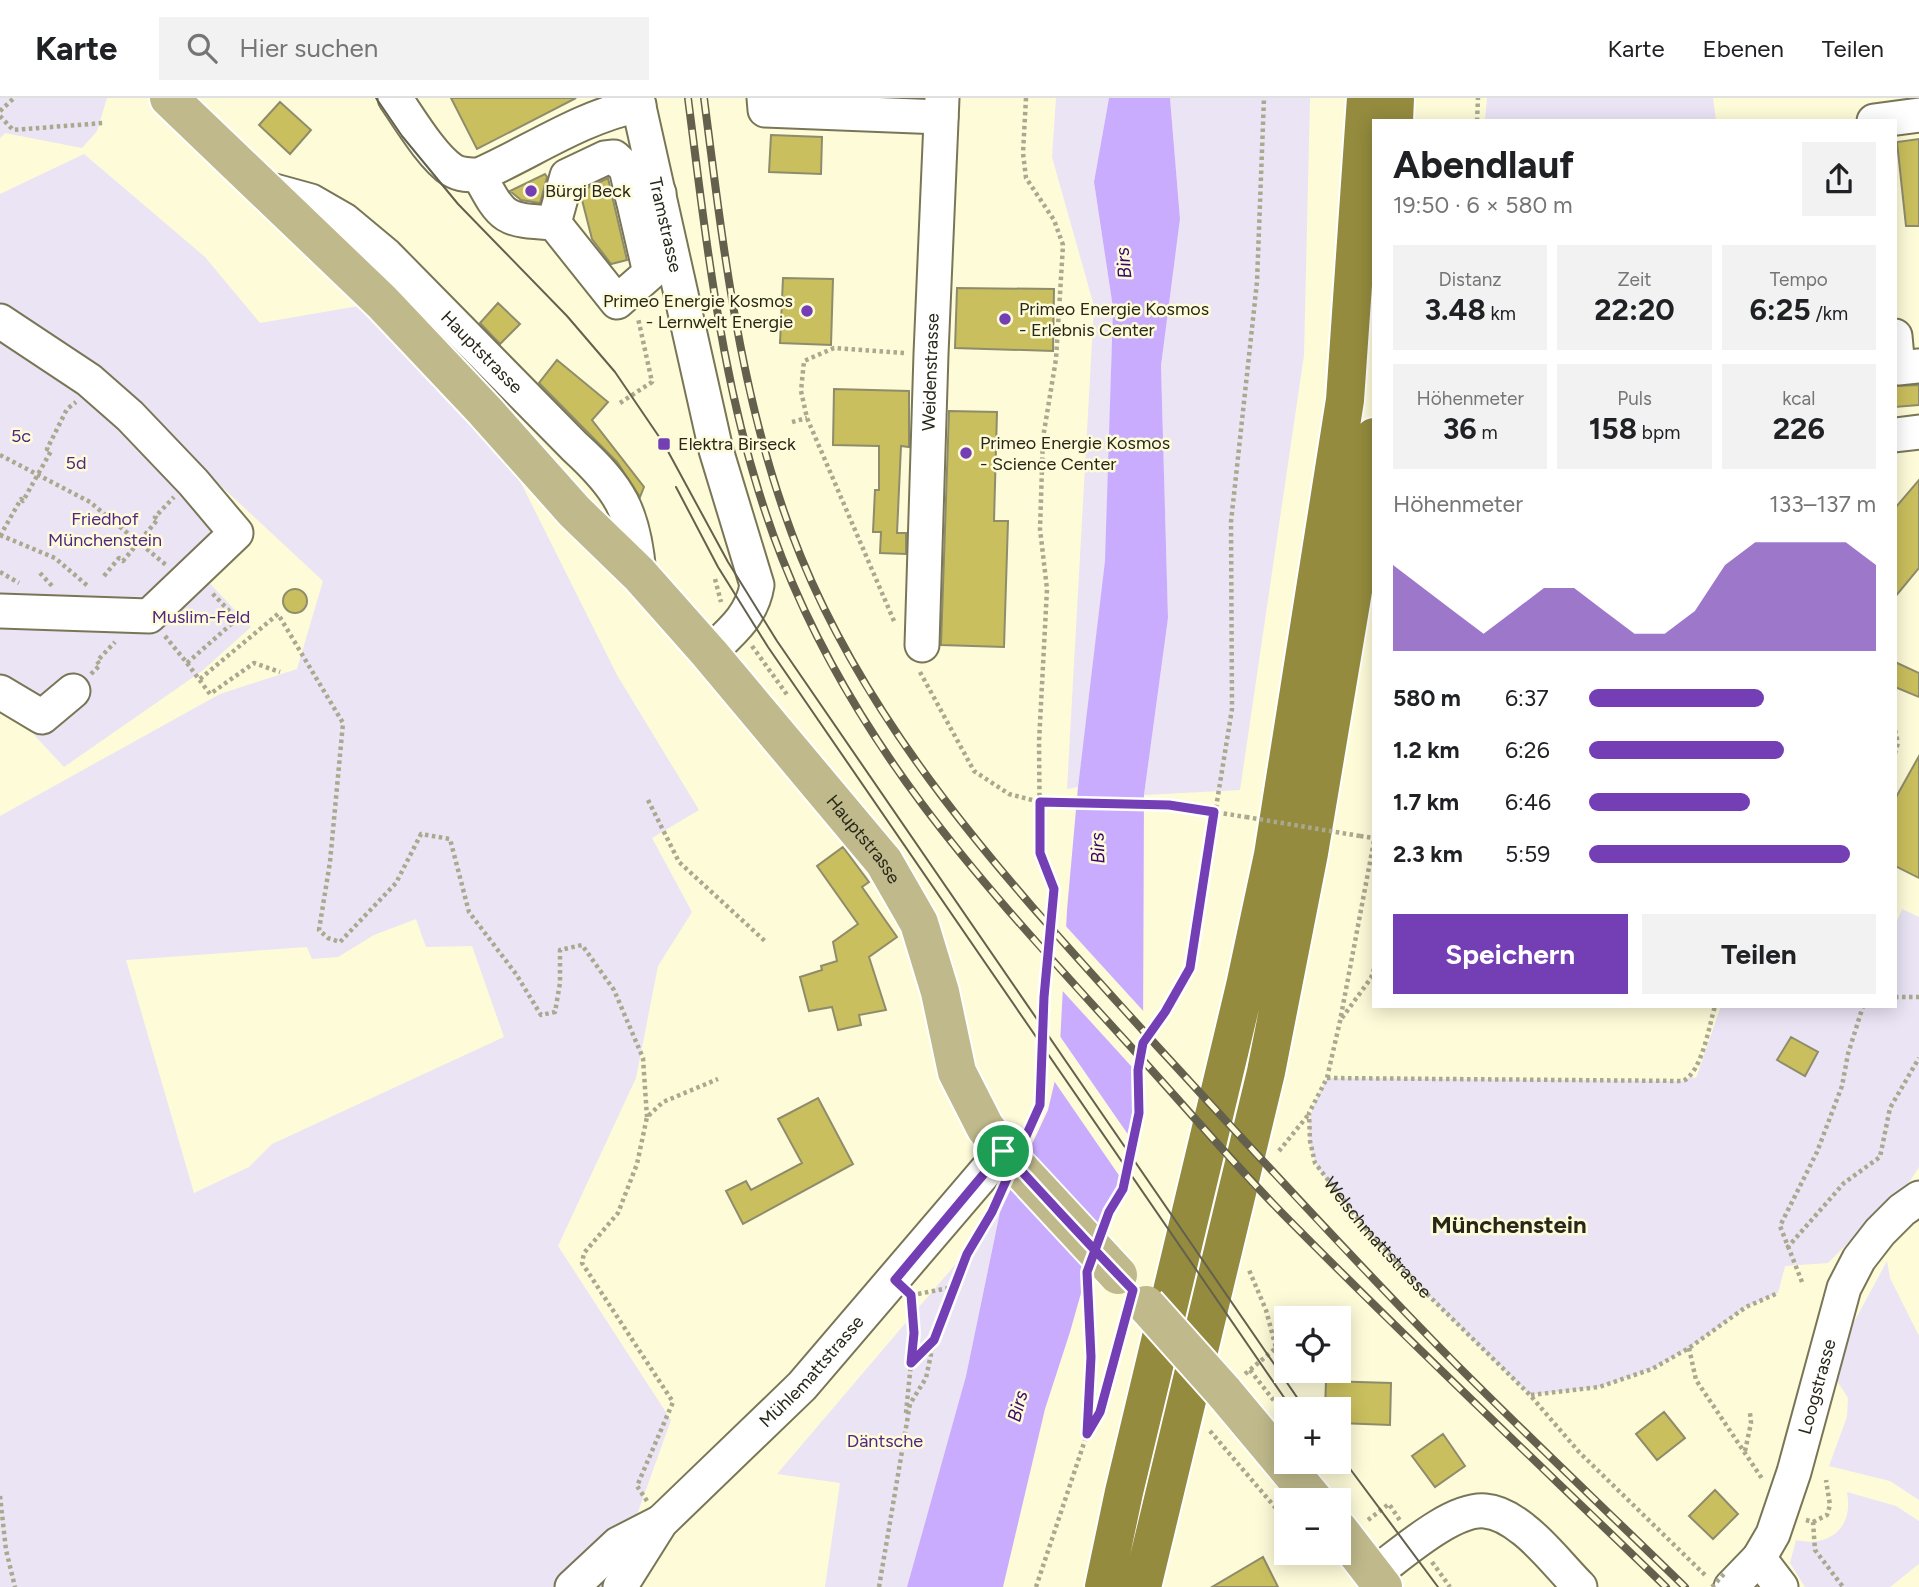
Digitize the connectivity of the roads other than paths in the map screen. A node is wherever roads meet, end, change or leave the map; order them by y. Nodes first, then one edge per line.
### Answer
1 (169, 98) edge
2 (396, 98) edge
3 (764, 98) edge
4 (1366, 98) edge
5 (1395, 98) edge
6 (638, 102) edge
7 (942, 108) edge
8 (1919, 115) edge
9 (1394, 119) edge
10 (1889, 119) edge
11 (479, 175) junction
12 (646, 196) junction
13 (554, 223) junction
14 (0, 321) edge
15 (1897, 357) edge
16 (1919, 366) edge
17 (1919, 432) edge
18 (1897, 435) edge
19 (1372, 452) edge
20 (0, 611) edge
21 (922, 645) dead end
22 (709, 653) junction
23 (80, 684) road end
24 (0, 692) edge
25 (1013, 1146) junction
26 (1919, 1198) edge
27 (1306, 1488) edge
28 (661, 1522) junction
29 (1351, 1545) edge
30 (1759, 1558) junction
31 (1378, 1580) edge
32 (1724, 1584) edge
33 (572, 1587) edge
34 (620, 1587) edge
35 (1104, 1587) edge
36 (1142, 1587) edge
37 (1580, 1587) edge
38 (1781, 1587) edge

1 - 22 main road, Hauptstrasse
2 - 11 street
3 - 7 street
4 - 35 highway
5 - 9 highway
6 - 11 street, Tramstrasse
6 - 12 street, Tramstrasse
7 - 21 street, Weidenstrasse
8 - 10 street
11 - 13 street
12 - 13 street
12 - 13 street
12 - 22 street, Tramstrasse
14 - 20 street
15 - 16 street
17 - 18 street
19 - 36 highway
22 - 25 main road, Hauptstrasse
23 - 24 street
25 - 27 main road, Hauptstrasse, bridge
25 - 28 street, Mühlemattstrasse
26 - 30 street, Loogstrasse
28 - 33 street
28 - 34 street, Mühlemattstrasse
29 - 31 main road
30 - 32 street, Loogstrasse
30 - 38 street
31 - 37 street

